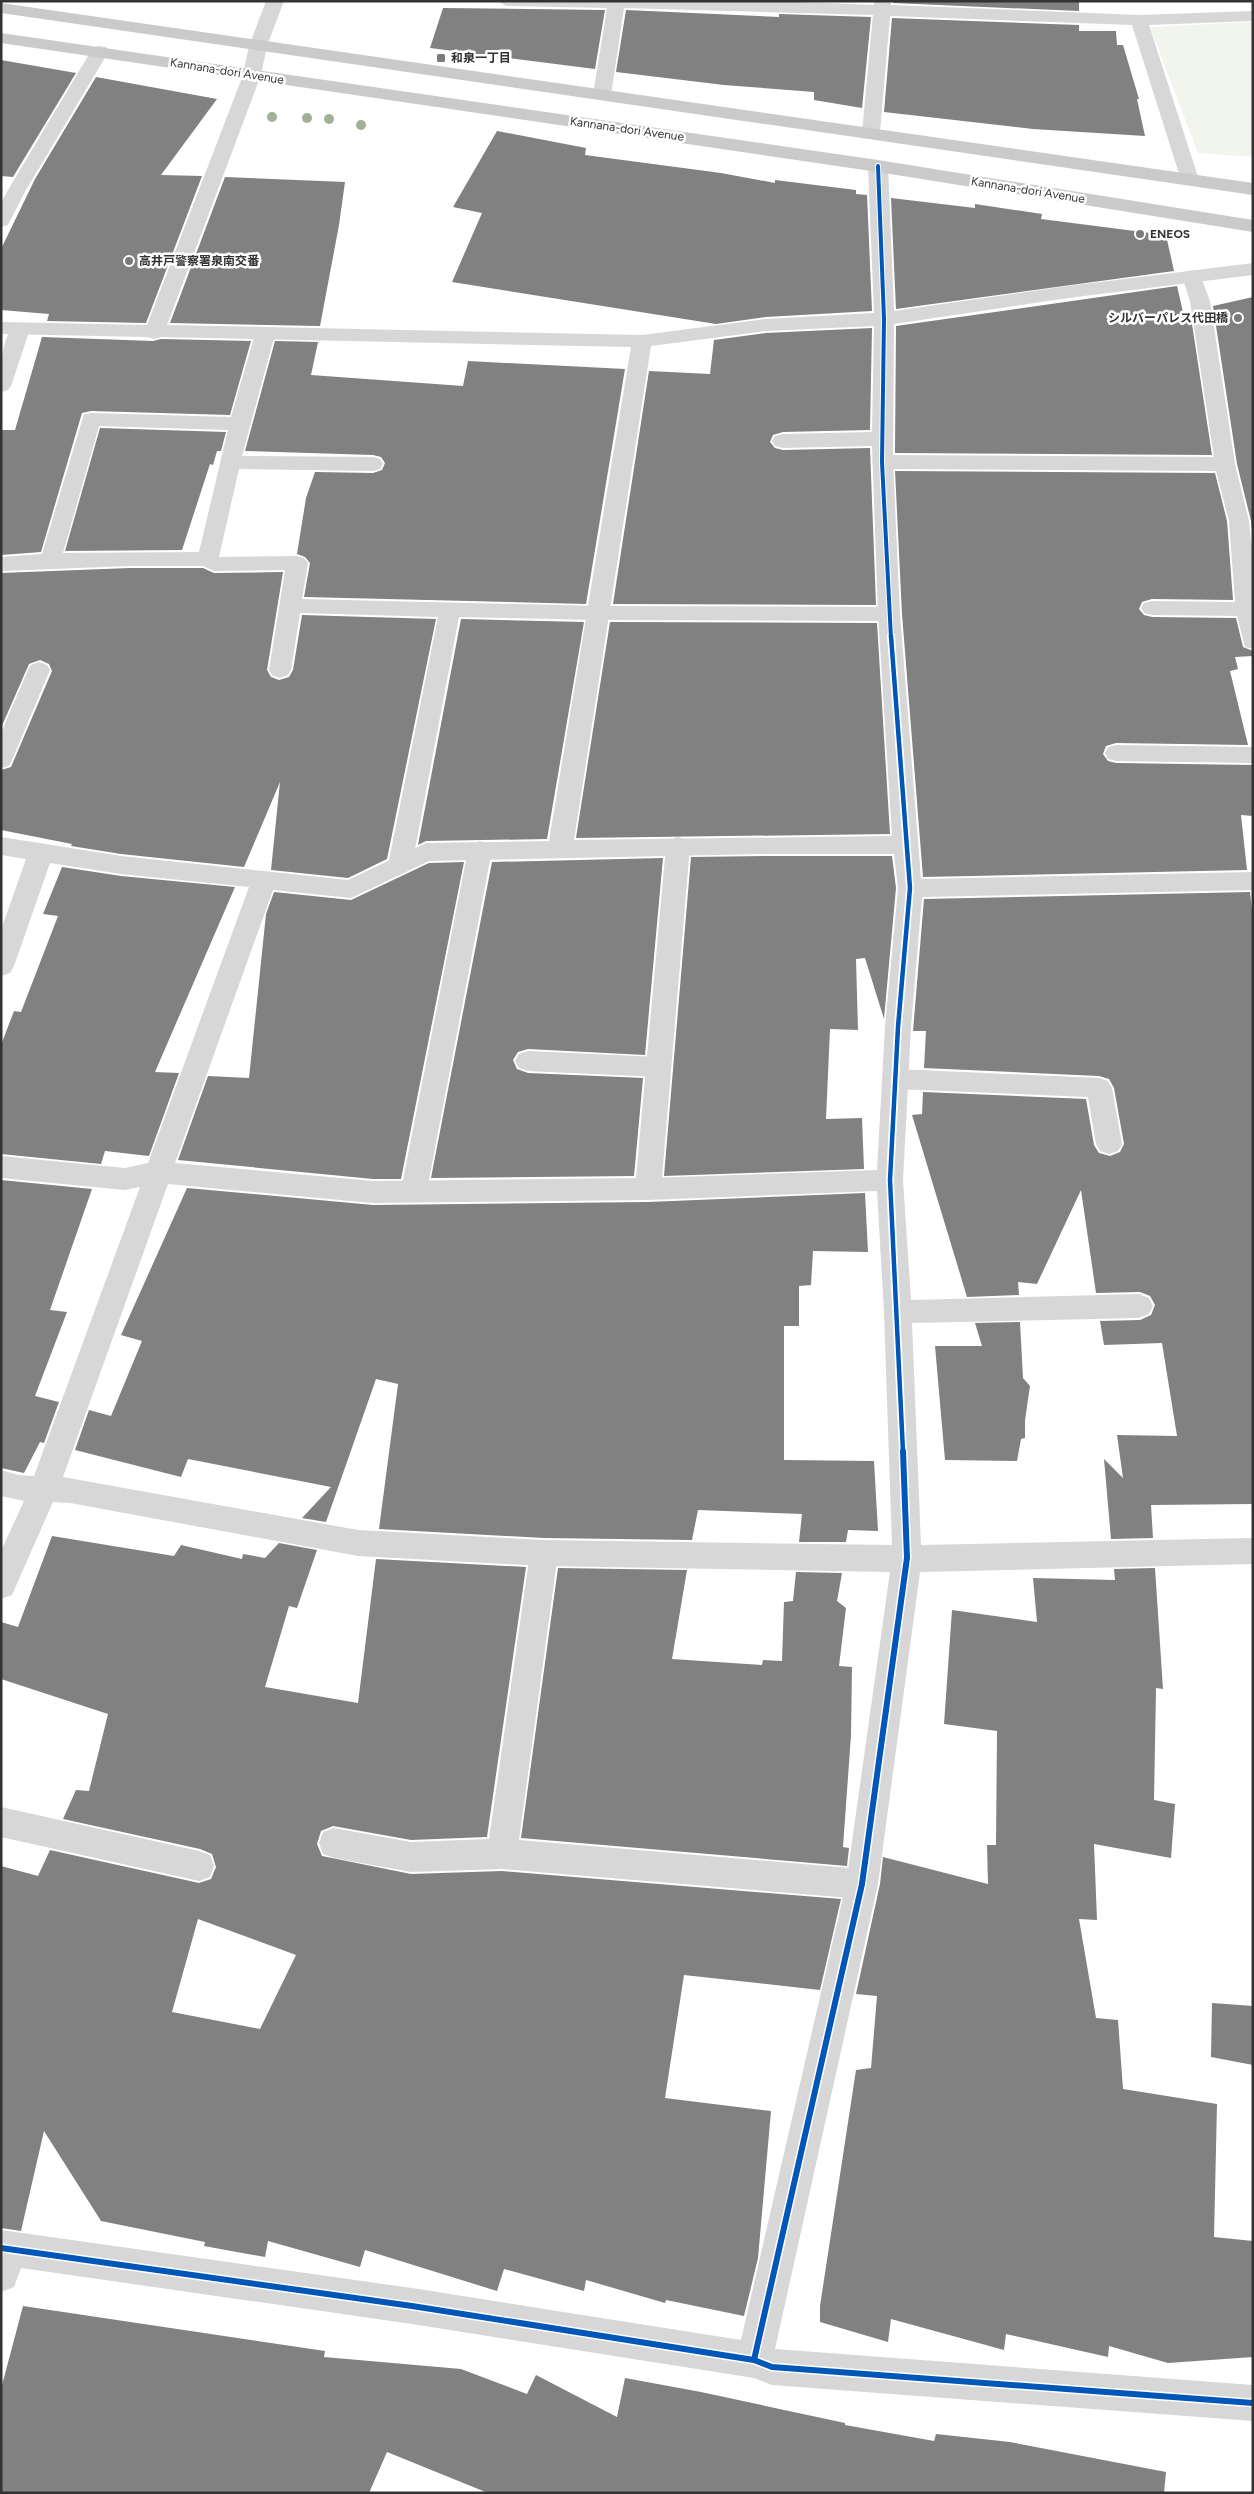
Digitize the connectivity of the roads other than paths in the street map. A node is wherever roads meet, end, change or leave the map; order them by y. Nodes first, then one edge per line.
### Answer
1 (275, 1) edge
2 (506, 1) edge
3 (1175, 1) edge
4 (616, 4) junction
5 (765, 4) edge
6 (882, 5) edge
7 (1, 8) edge
8 (1253, 16) edge
9 (1184, 18) junction
10 (1139, 20) junction
11 (1, 38) edge
12 (258, 46) junction
13 (100, 52) junction
14 (252, 75) junction
15 (602, 95) junction
16 (871, 132) junction
17 (878, 166) junction
18 (1190, 180) junction
19 (9, 189) edge
20 (1253, 189) edge
21 (1, 221) edge
22 (1253, 226) edge
23 (1253, 269) edge
24 (1192, 276) junction
25 (884, 319) junction
26 (11, 328) edge
27 (154, 333) junction
28 (265, 334) junction
29 (642, 341) junction
30 (1, 386) edge
31 (239, 424) junction
32 (783, 441) dead end
33 (882, 450) junction
34 (230, 462) junction
35 (373, 464) dead end
36 (1225, 464) junction
37 (1246, 521) edge
38 (51, 559) junction
39 (208, 559) junction
40 (1, 564) edge
41 (291, 606) junction
42 (450, 608) junction
43 (1152, 608) dead end
44 (1246, 609) junction
45 (599, 613) junction
46 (889, 614) junction
47 (1253, 642) edge
48 (39, 670) dead end
49 (280, 670) dead end
50 (1116, 753) dead end
51 (1253, 755) edge
52 (1, 760) edge
53 (905, 845) junction
54 (1, 846) edge
55 (678, 846) junction
56 (560, 849) junction
57 (480, 850) junction
58 (41, 852) junction
59 (400, 865) junction
60 (264, 880) junction
61 (1253, 881) edge
62 (910, 888) junction
63 (1, 966) edge
64 (528, 1061) dead end
65 (658, 1067) junction
66 (896, 1079) junction
67 (1109, 1144) dead end
68 (1, 1167) edge
69 (159, 1172) junction
70 (890, 1180) junction
71 (648, 1189) junction
72 (414, 1190) junction
73 (1139, 1306) dead end
74 (898, 1312) junction
75 (1, 1484) edge
76 (44, 1489) junction
77 (1253, 1551) edge
78 (544, 1553) junction
79 (908, 1558) junction
80 (1, 1585) edge
81 (1, 1822) edge
82 (334, 1843) dead end
83 (502, 1854) junction
84 (199, 1866) dead end
85 (862, 1884) junction
86 (4, 2257) edge
87 (754, 2360) junction
88 (1253, 2403) edge

1 - 12 street
2 - 4 lane
3 - 9 lane
4 - 5 lane
4 - 15 lane
5 - 6 lane
6 - 10 lane
6 - 16 lane
7 - 12 main road, Kannana-dori Avenue
8 - 9 lane
9 - 10 lane
10 - 18 lane
11 - 13 main road, Kannana-dori Avenue
12 - 14 street
12 - 15 main road, Kannana-dori Avenue
13 - 14 main road, Kannana-dori Avenue
13 - 19 lane
14 - 17 main road, Kannana-dori Avenue
14 - 27 street
15 - 16 main road, Kannana-dori Avenue
16 - 18 main road, Kannana-dori Avenue
17 - 22 main road, Kannana-dori Avenue
17 - 25 street
18 - 20 main road, Kannana-dori Avenue
19 - 21 lane
23 - 24 street
24 - 25 street
24 - 36 lane
25 - 29 street
25 - 33 street
26 - 27 street
26 - 30 lane
27 - 28 street
28 - 29 street
28 - 31 lane
29 - 45 street
31 - 34 lane
31 - 38 lane
32 - 33 street
33 - 36 lane
33 - 46 street
34 - 35 lane
34 - 39 lane
36 - 37 lane
37 - 44 lane
38 - 39 lane
38 - 40 lane
39 - 41 lane
41 - 42 lane
41 - 49 lane
42 - 45 lane
42 - 59 lane
43 - 44 lane
44 - 47 lane
45 - 46 lane
45 - 56 street
46 - 53 street
48 - 52 lane
50 - 51 lane
53 - 55 street
53 - 62 street
54 - 58 street
55 - 56 street
55 - 65 lane
56 - 57 street
57 - 59 street
57 - 72 lane
58 - 60 street
58 - 63 street
59 - 60 street
60 - 69 street
61 - 62 street
62 - 66 street
64 - 65 street
65 - 71 lane
66 - 67 lane
66 - 70 street
68 - 69 street
69 - 72 street
69 - 76 street
70 - 71 street
70 - 74 street
71 - 72 street
73 - 74 street
74 - 79 street
75 - 76 street
76 - 78 street
76 - 80 street
77 - 79 street
78 - 79 street
78 - 83 lane
79 - 85 street
81 - 84 lane
82 - 83 lane
83 - 85 lane
85 - 87 street
86 - 87 street
87 - 88 street

